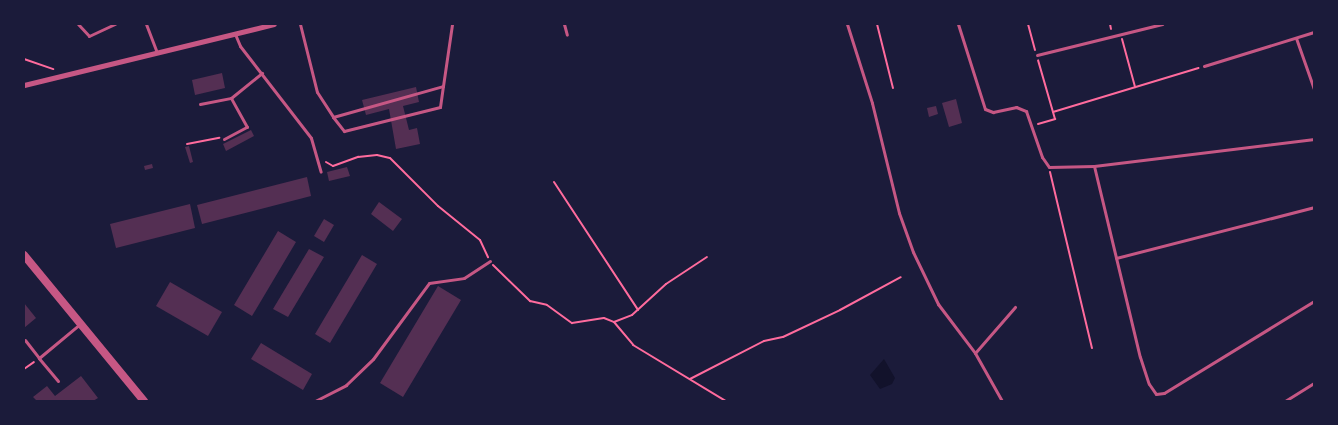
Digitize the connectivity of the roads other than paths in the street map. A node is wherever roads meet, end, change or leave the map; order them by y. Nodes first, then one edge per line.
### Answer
1 (78, 24) edge
2 (114, 24) edge
3 (146, 24) edge
4 (274, 24) edge
5 (300, 24) edge
6 (452, 24) edge
7 (564, 24) edge
8 (847, 24) edge
9 (958, 24) edge
10 (1162, 24) edge
11 (1314, 32) edge
12 (235, 34) junction
13 (567, 35) dead end
14 (1296, 38) junction
15 (157, 53) junction
16 (1037, 55) road end
17 (1204, 66) road end
18 (262, 74) junction
19 (24, 85) edge
20 (442, 86) junction
21 (1314, 90) edge
22 (231, 98) junction
23 (200, 104) dead end
24 (333, 117) junction
25 (224, 139) road end
26 (1314, 139) edge
27 (1094, 166) junction
28 (321, 172) dead end
29 (1314, 207) edge
30 (24, 255) edge
31 (1116, 258) junction
32 (490, 261) road end
33 (1314, 300) edge
34 (1015, 307) dead end
35 (80, 324) junction
36 (25, 340) dead end
37 (975, 353) junction
38 (39, 358) junction
39 (58, 381) dead end
40 (1314, 383) edge
41 (144, 401) edge
42 (315, 401) edge
43 (1002, 401) edge
44 (1285, 401) edge

1 - 2 lane
3 - 15 lane
4 - 12 street
5 - 24 lane
6 - 20 lane
7 - 13 lane
8 - 37 lane
9 - 27 lane
10 - 16 lane
11 - 14 lane
12 - 15 street
12 - 18 lane
14 - 17 lane
14 - 21 lane
15 - 19 street
18 - 22 lane
18 - 28 lane
20 - 24 lane
20 - 24 lane
22 - 23 lane
22 - 25 lane
26 - 27 lane
27 - 31 lane
29 - 31 lane
30 - 35 street
31 - 33 lane
32 - 42 lane
34 - 37 lane
35 - 38 lane
35 - 41 street
36 - 38 lane
37 - 43 lane
38 - 39 lane
40 - 44 lane

